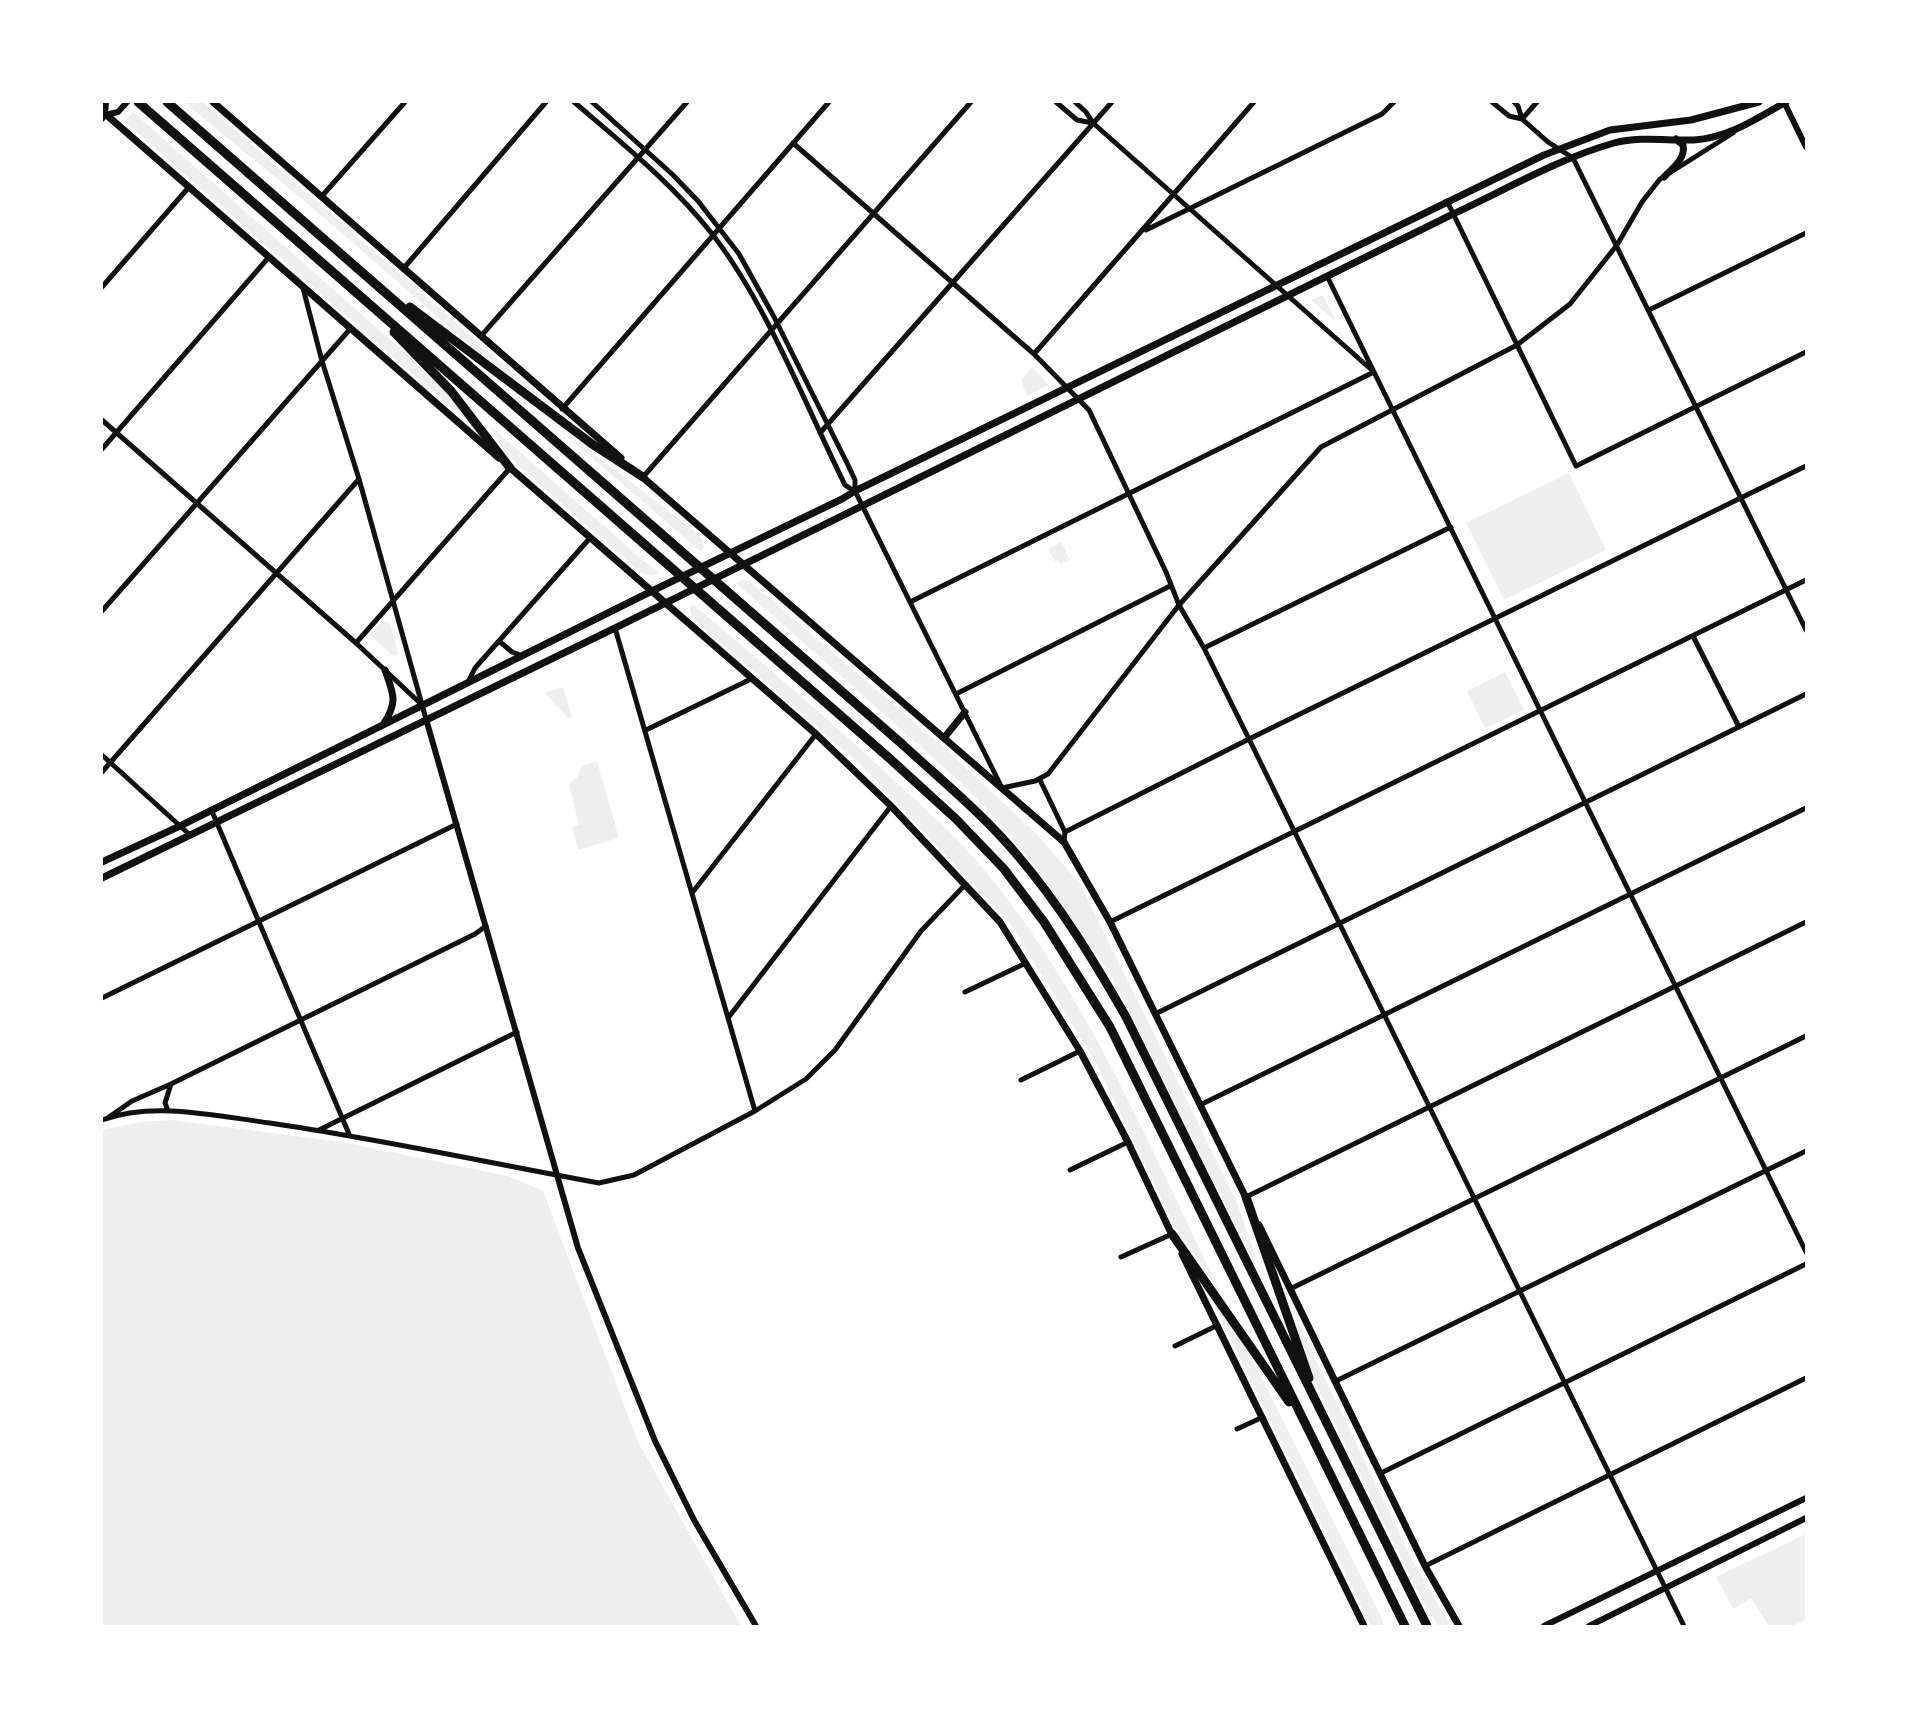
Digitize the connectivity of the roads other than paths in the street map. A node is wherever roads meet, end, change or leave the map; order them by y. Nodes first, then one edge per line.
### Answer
1 (106, 102) edge
2 (127, 102) edge
3 (138, 102) edge
4 (167, 102) edge
5 (213, 102) edge
6 (405, 102) edge
7 (546, 102) edge
8 (574, 102) edge
9 (592, 102) edge
10 (687, 102) edge
11 (829, 102) edge
12 (971, 102) edge
13 (1056, 102) edge
14 (1075, 102) edge
15 (1112, 102) edge
16 (1254, 102) edge
17 (1394, 102) edge
18 (1492, 102) edge
19 (1514, 102) edge
20 (1537, 102) edge
21 (1759, 102) edge
22 (1785, 102) edge
23 (103, 115) edge
24 (1522, 119) junction
25 (1093, 123) junction
26 (1736, 131) junction
27 (1675, 139) junction
28 (793, 143) junction
29 (1807, 147) edge
30 (1559, 148) junction
31 (645, 150) junction
32 (638, 158) junction
33 (1573, 158) junction
34 (1664, 177) junction
35 (189, 187) junction
36 (1174, 194) junction
37 (322, 196) junction
38 (1447, 201) junction
39 (1191, 209) junction
40 (873, 213) junction
41 (1453, 214) junction
42 (719, 227) junction
43 (1143, 232) junction
44 (1807, 233) edge
45 (713, 235) junction
46 (1617, 245) junction
47 (270, 257) junction
48 (351, 262) junction
49 (403, 269) junction
50 (1327, 276) junction
51 (346, 284) junction
52 (953, 284) junction
53 (1278, 285) junction
54 (303, 286) junction
55 (102, 287) edge
56 (1289, 295) junction
57 (1648, 310) junction
58 (777, 322) junction
59 (351, 328) junction
60 (770, 330) junction
61 (481, 336) junction
62 (1517, 345) junction
63 (1807, 352) edge
64 (1034, 354) junction
65 (322, 361) junction
66 (1374, 372) junction
67 (1067, 388) junction
68 (1077, 398) junction
69 (1697, 406) junction
70 (562, 409) junction
71 (1393, 410) junction
72 (102, 421) edge
73 (828, 425) junction
74 (116, 433) junction
75 (820, 433) junction
76 (102, 449) edge
77 (1807, 466) edge
78 (510, 468) junction
79 (643, 477) junction
80 (359, 479) junction
81 (855, 491) junction
82 (1128, 492) junction
83 (1742, 498) junction
84 (196, 503) junction
85 (862, 504) junction
86 (1451, 527) junction
87 (590, 538) junction
88 (730, 553) junction
89 (742, 563) junction
90 (276, 573) junction
91 (1807, 580) edge
92 (1170, 586) junction
93 (1787, 590) junction
94 (652, 591) junction
95 (394, 600) junction
96 (910, 602) junction
97 (665, 603) junction
98 (1179, 605) junction
99 (102, 611) edge
100 (1496, 618) junction
101 (615, 628) junction
102 (1807, 630) edge
103 (1693, 636) junction
104 (499, 641) junction
105 (356, 643) junction
106 (1204, 648) junction
107 (524, 656) junction
108 (385, 670) junction
109 (751, 679) junction
110 (467, 684) junction
111 (956, 694) junction
112 (1807, 694) edge
113 (423, 706) junction
114 (1541, 710) junction
115 (965, 712) junction
116 (426, 719) junction
117 (381, 726) junction
118 (1739, 727) junction
119 (646, 730) junction
120 (816, 734) junction
121 (944, 738) junction
122 (1249, 739) junction
123 (102, 755) edge
124 (110, 763) junction
125 (102, 772) edge
126 (1040, 780) junction
127 (1002, 788) junction
128 (1586, 802) junction
129 (891, 806) junction
130 (1807, 808) edge
131 (211, 809) junction
132 (216, 821) junction
133 (458, 824) junction
134 (180, 826) junction
135 (1294, 831) junction
136 (1065, 832) junction
137 (190, 835) junction
138 (1063, 842) junction
139 (102, 862) edge
140 (102, 878) edge
141 (964, 886) junction
142 (692, 893) junction
143 (1631, 894) junction
144 (259, 921) junction
145 (1110, 922) junction
146 (1807, 922) edge
147 (1339, 923) junction
148 (486, 926) junction
149 (1026, 963) junction
150 (1676, 986) junction
151 (965, 992) dead end
152 (102, 998) edge
153 (1155, 1014) junction
154 (1385, 1015) junction
155 (728, 1018) junction
156 (301, 1019) junction
157 (517, 1032) junction
158 (1807, 1036) edge
159 (1080, 1051) junction
160 (1721, 1078) junction
161 (1021, 1080) dead end
162 (171, 1084) junction
163 (1200, 1105) junction
164 (1430, 1107) junction
165 (168, 1111) junction
166 (755, 1111) junction
167 (343, 1117) junction
168 (105, 1119) edge
169 (319, 1130) junction
170 (349, 1134) junction
171 (1128, 1142) junction
172 (1807, 1151) edge
173 (1070, 1170) dead end
174 (1766, 1171) junction
175 (558, 1177) junction
176 (1246, 1197) junction
177 (1475, 1199) junction
178 (1172, 1234) junction
179 (1807, 1252) edge
180 (1121, 1257) dead end
181 (1807, 1264) edge
182 (1290, 1289) junction
183 (1520, 1291) junction
184 (1218, 1325) junction
185 (1175, 1346) dead end
186 (1807, 1378) edge
187 (1336, 1381) junction
188 (1565, 1383) junction
189 (1323, 1416) junction
190 (1263, 1417) junction
191 (1307, 1427) junction
192 (1237, 1429) dead end
193 (1381, 1473) junction
194 (1610, 1474) junction
195 (1807, 1498) edge
196 (1807, 1518) edge
197 (1425, 1566) junction
198 (1657, 1571) junction
199 (1666, 1590) junction
200 (756, 1626) edge
201 (1364, 1626) edge
202 (1405, 1626) edge
203 (1427, 1626) edge
204 (1460, 1626) edge
205 (1544, 1626) edge
206 (1589, 1626) edge
207 (1684, 1626) edge

1 - 23 street
2 - 23 street
3 - 51 highway
4 - 48 highway
5 - 37 main road
6 - 37 street
7 - 49 street
8 - 32 street
9 - 31 street
10 - 31 street
11 - 28 street
12 - 40 street
13 - 25 street
14 - 25 street
15 - 25 street
16 - 36 street
17 - 39 street
18 - 24 street
19 - 24 street
20 - 24 street
21 - 30 main road
22 - 26 main road
22 - 29 street
23 - 35 main road
24 - 30 street
25 - 36 street
25 - 52 street
26 - 27 main road
26 - 34 street
27 - 33 main road
27 - 34 main road
28 - 40 street
28 - 42 street
30 - 33 street
30 - 38 main road
31 - 32 street
31 - 42 street
32 - 45 street
32 - 61 street
33 - 41 main road
33 - 46 street
34 - 46 street
35 - 47 main road
35 - 55 street
36 - 39 street
36 - 43 street
37 - 49 main road
38 - 41 street
38 - 53 main road
39 - 43 street
39 - 53 street
40 - 52 street
40 - 58 street
41 - 50 main road
41 - 62 street
42 - 45 street
42 - 58 street
43 - 64 street
44 - 57 street
45 - 60 street
45 - 70 street
46 - 57 street
46 - 62 street
47 - 54 main road
47 - 74 street
48 - 79 highway
48 - 189 highway
49 - 61 main road
50 - 56 main road
50 - 66 street
51 - 78 highway
51 - 191 highway
52 - 64 street
52 - 73 street
53 - 56 street
53 - 67 main road
54 - 59 main road
54 - 65 street
56 - 66 street
56 - 68 main road
57 - 69 street
58 - 60 street
58 - 73 street
59 - 65 street
59 - 78 main road
60 - 75 street
60 - 79 street
61 - 70 main road
62 - 69 street
62 - 71 street
63 - 69 street
64 - 67 street
65 - 80 street
65 - 84 street
66 - 71 street
66 - 82 street
67 - 68 street
67 - 81 main road
68 - 82 street
68 - 85 main road
69 - 83 street
70 - 79 main road
71 - 86 street
71 - 98 street
72 - 74 street
73 - 75 street
73 - 81 street
74 - 76 street
74 - 84 street
75 - 81 street
77 - 83 street
78 - 87 main road
78 - 95 street
79 - 88 main road
80 - 90 street
80 - 95 street
81 - 85 street
81 - 88 main road
82 - 92 street
82 - 96 street
83 - 93 street
83 - 100 street
84 - 90 street
84 - 99 street
85 - 89 main road
85 - 96 street
86 - 100 street
86 - 106 street
87 - 94 main road
87 - 104 street
88 - 89 main road
88 - 94 main road
89 - 97 main road
89 - 121 main road
90 - 105 street
90 - 124 street
91 - 93 street
92 - 98 street
92 - 111 street
93 - 102 street
93 - 103 street
94 - 97 main road
94 - 107 main road
95 - 105 street
95 - 113 street
96 - 111 street
97 - 101 main road
97 - 109 main road
98 - 106 street
98 - 126 street
100 - 114 street
100 - 122 street
101 - 116 main road
101 - 119 street
103 - 114 street
103 - 118 street
104 - 107 street
104 - 110 street
105 - 108 street
106 - 122 street
107 - 110 main road
108 - 113 street
108 - 117 main road
109 - 119 street
109 - 120 main road
110 - 113 main road
111 - 115 street
112 - 118 street
113 - 116 street
113 - 117 main road
114 - 128 street
114 - 135 street
115 - 121 main road
115 - 127 street
116 - 132 main road
116 - 133 street
117 - 131 main road
118 - 128 street
119 - 142 street
120 - 129 main road
120 - 142 street
121 - 127 main road
122 - 135 street
122 - 136 street
123 - 124 street
124 - 125 street
124 - 134 street
126 - 127 street
126 - 136 street
127 - 138 main road
128 - 143 street
128 - 147 street
129 - 141 main road
129 - 155 street
130 - 143 street
131 - 132 street
131 - 134 main road
132 - 137 main road
132 - 144 street
133 - 144 street
133 - 148 street
134 - 137 street
134 - 139 main road
135 - 145 street
135 - 147 street
136 - 138 street
137 - 140 main road
138 - 145 main road
141 - 149 main road
141 - 166 street
142 - 155 street
143 - 150 street
143 - 154 street
144 - 152 street
144 - 156 street
145 - 153 main road
146 - 150 street
147 - 153 street
147 - 154 street
148 - 156 street
148 - 157 street
149 - 151 street
149 - 159 main road
150 - 160 street
150 - 164 street
153 - 163 main road
154 - 163 street
154 - 164 street
155 - 166 street
156 - 162 street
156 - 167 street
157 - 167 street
157 - 175 street
158 - 160 street
159 - 161 street
159 - 171 main road
160 - 174 street
160 - 177 street
162 - 165 street
162 - 168 street
163 - 176 main road
164 - 176 street
164 - 177 street
165 - 168 street
165 - 169 street
166 - 175 street
167 - 169 street
167 - 170 street
169 - 170 street
170 - 175 street
171 - 173 street
171 - 178 main road
172 - 174 street
174 - 179 street
174 - 183 street
175 - 200 street
176 - 182 main road
176 - 189 highway
177 - 182 street
177 - 183 street
178 - 180 street
178 - 184 main road
178 - 191 highway
181 - 188 street
182 - 187 main road
183 - 187 street
183 - 188 street
184 - 185 street
184 - 190 main road
186 - 194 street
187 - 193 main road
188 - 193 street
188 - 194 street
189 - 203 highway
190 - 192 street
190 - 201 main road
191 - 202 highway
193 - 197 main road
194 - 197 street
194 - 198 street
195 - 198 street
196 - 199 street
197 - 204 main road
198 - 199 street
198 - 205 street
199 - 206 street
199 - 207 street

